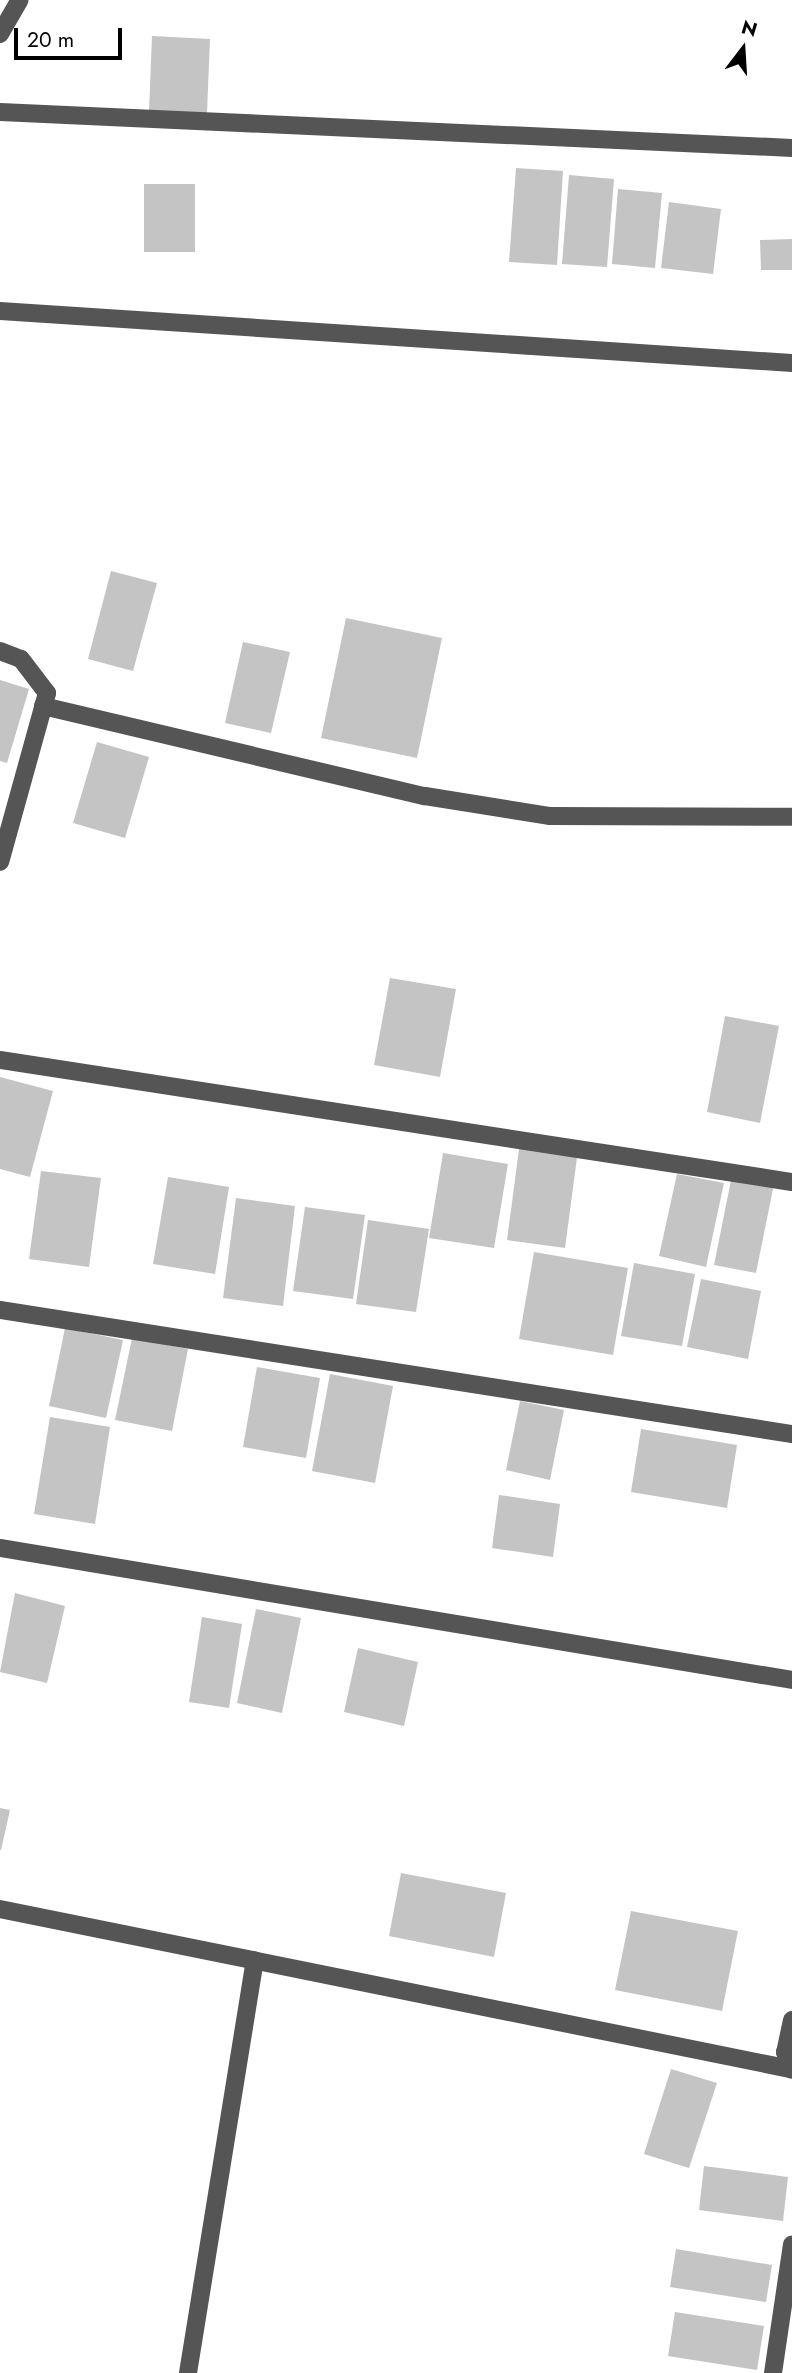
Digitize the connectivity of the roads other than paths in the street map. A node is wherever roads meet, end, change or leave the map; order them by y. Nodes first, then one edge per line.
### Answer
1 (20, 0) edge
2 (0, 34) edge
3 (0, 112) edge
4 (792, 148) edge
5 (0, 312) edge
6 (792, 363) edge
7 (0, 652) edge
8 (43, 706) junction
9 (792, 817) edge
10 (0, 862) edge
11 (0, 1059) edge
12 (792, 1182) edge
13 (0, 1310) edge
14 (792, 1434) edge
15 (0, 1548) edge
16 (792, 1680) edge
17 (0, 1909) edge
18 (255, 1960) junction
19 (792, 2020) edge
20 (792, 2069) edge
21 (792, 2244) edge
22 (188, 2373) edge
23 (773, 2373) edge

1 - 2 street
3 - 4 street
5 - 6 street
7 - 8 street
8 - 9 street
8 - 10 street
11 - 12 street
13 - 14 street
15 - 16 street
17 - 18 street
18 - 20 street
18 - 22 street
19 - 20 street
21 - 23 street

